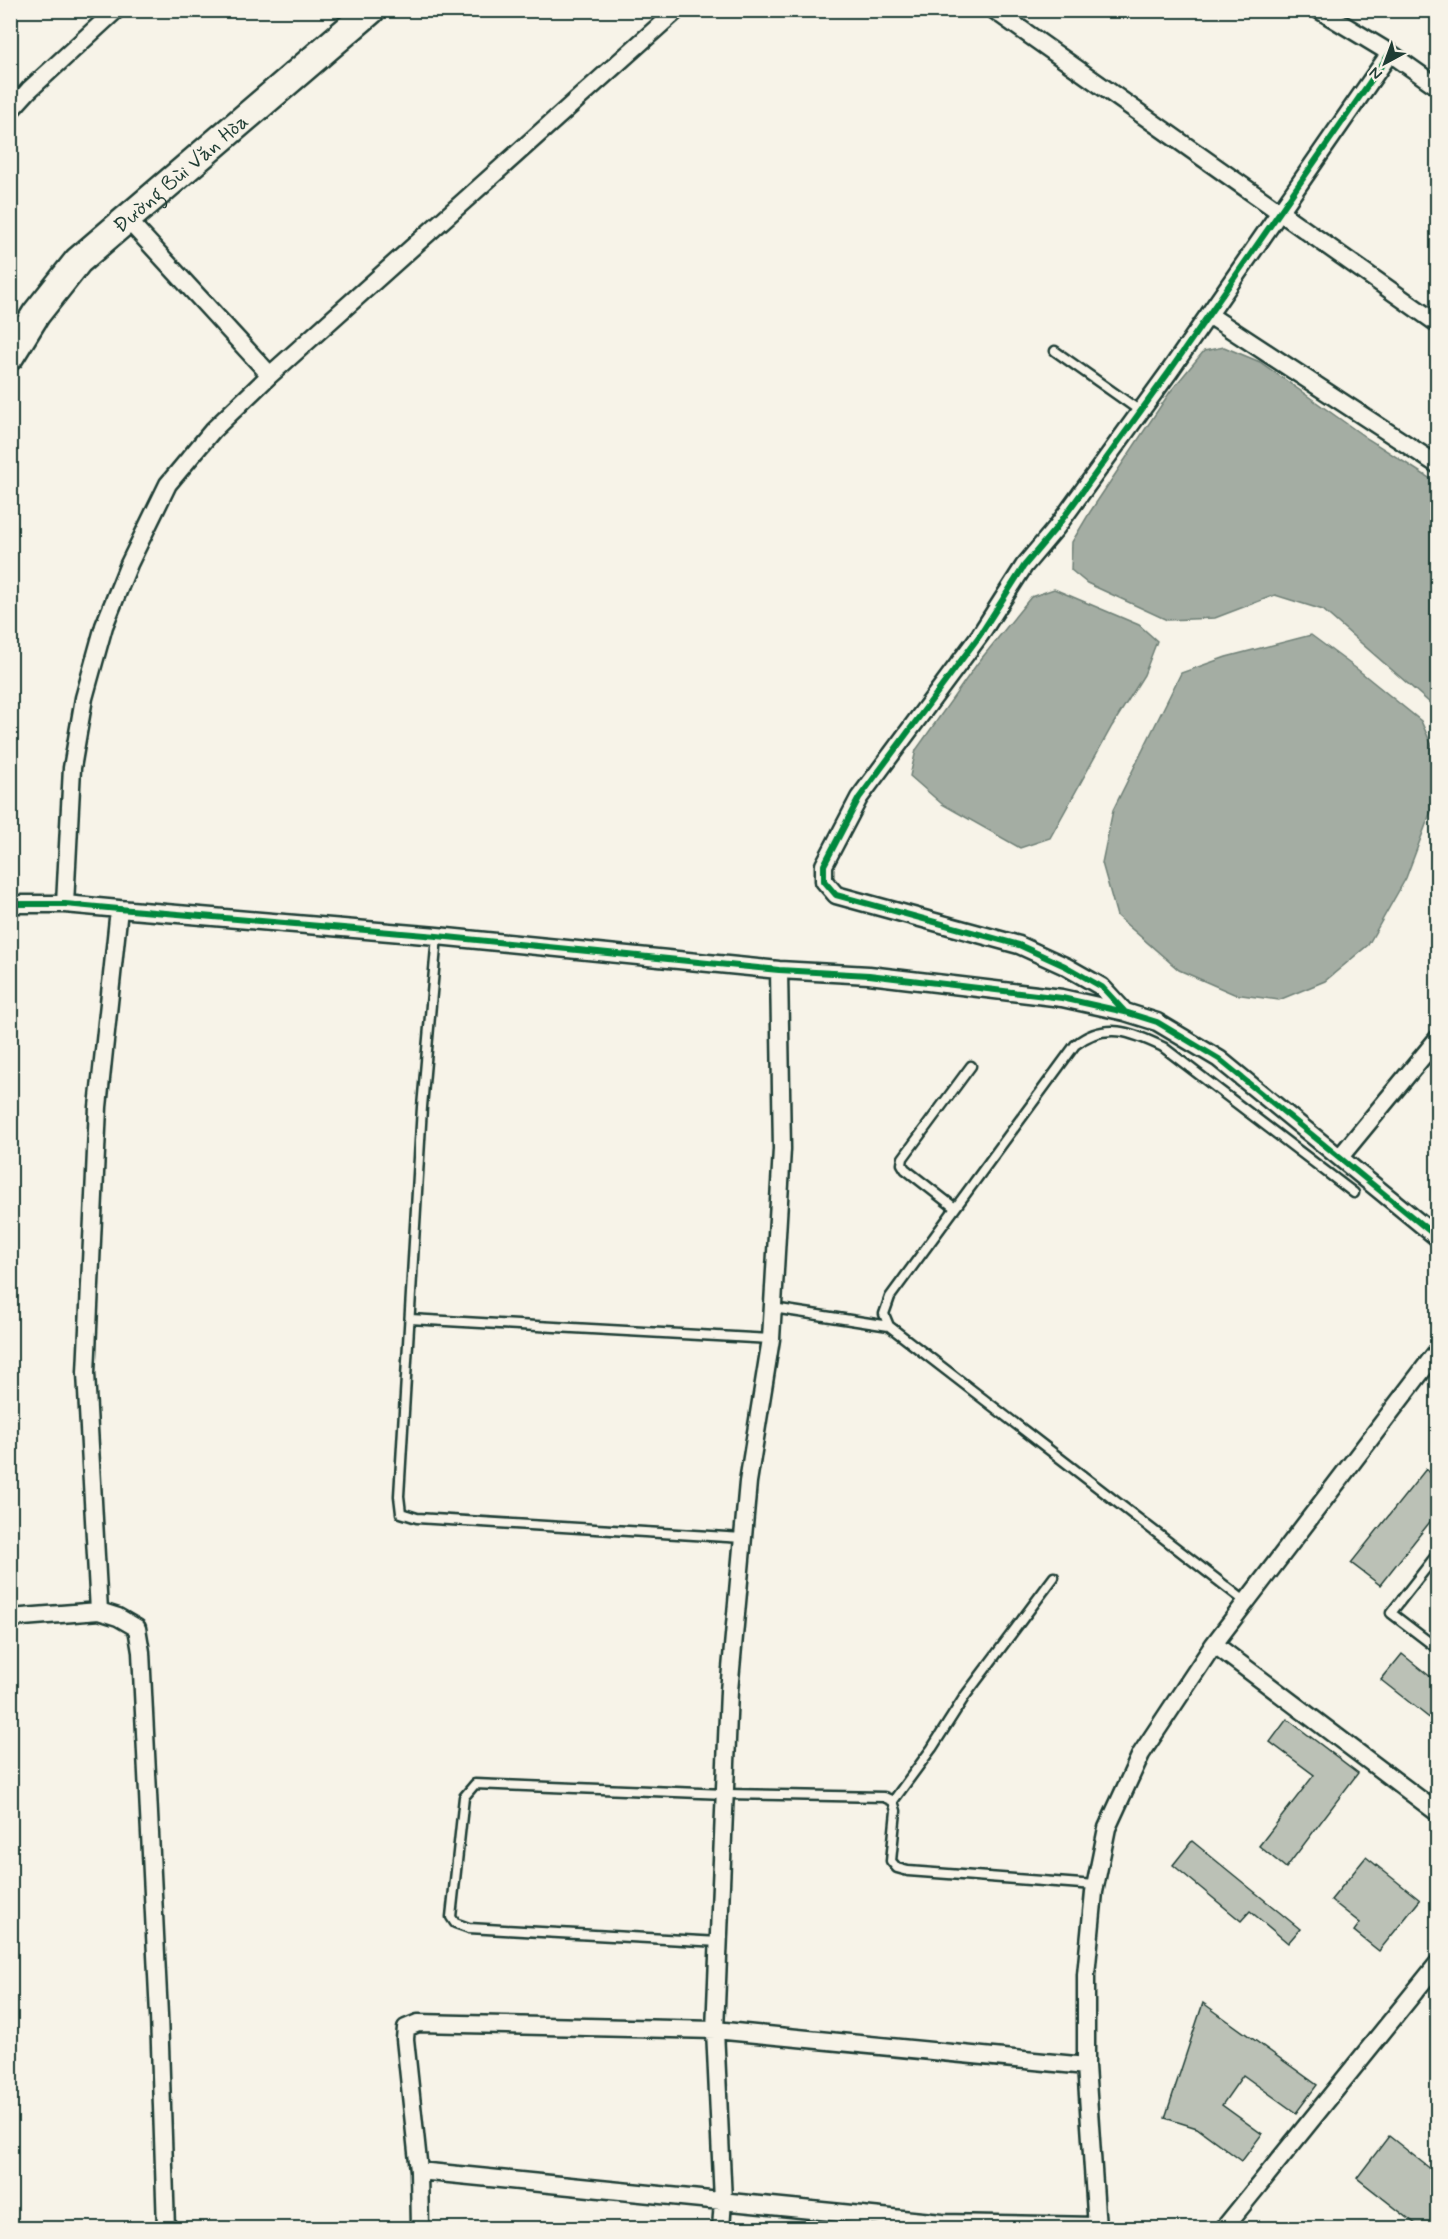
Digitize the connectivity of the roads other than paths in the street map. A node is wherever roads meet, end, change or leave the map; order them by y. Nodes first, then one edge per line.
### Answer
1 (116, 10) edge
2 (370, 10) edge
3 (677, 10) edge
4 (994, 10) edge
5 (1319, 10) edge
6 (1390, 53) junction
7 (1437, 87) edge
8 (10, 111) edge
9 (1280, 213) junction
10 (127, 219) junction
11 (1209, 315) junction
12 (1437, 324) edge
13 (1055, 351) dead end
14 (10, 356) edge
15 (270, 375) junction
16 (1140, 411) junction
17 (1437, 465) edge
18 (10, 904) edge
19 (65, 904) junction
20 (119, 909) junction
21 (437, 936) junction
22 (779, 970) junction
23 (1125, 1012) junction
24 (1437, 1038) edge
25 (971, 1066) dead end
26 (1340, 1157) junction
27 (1354, 1193) dead end
28 (955, 1208) junction
29 (1437, 1238) edge
30 (773, 1308) junction
31 (410, 1319) junction
32 (889, 1326) junction
33 (771, 1339) junction
34 (1437, 1350) edge
35 (743, 1538) junction
36 (1437, 1553) edge
37 (1054, 1576) dead end
38 (1246, 1602) junction
39 (99, 1611) junction
40 (10, 1618) edge
41 (1214, 1644) junction
42 (1437, 1649) edge
43 (725, 1794) junction
44 (893, 1801) junction
45 (1437, 1813) edge
46 (1095, 1885) junction
47 (718, 1942) junction
48 (1437, 1963) edge
49 (715, 2030) junction
50 (1086, 2066) junction
51 (419, 2171) junction
52 (723, 2201) junction
53 (1096, 2227) edge
54 (166, 2229) edge
55 (420, 2229) edge
56 (721, 2229) edge
57 (1224, 2229) edge

1 - 8 street
2 - 10 main road, Đường Bùi Văn Hòa
3 - 15 street
4 - 9 street
5 - 6 street
6 - 7 street
6 - 9 street
9 - 11 street
9 - 12 street
10 - 14 main road, Đường Bùi Văn Hòa
10 - 15 street
11 - 16 street
11 - 17 street
13 - 16 lane
15 - 19 street
16 - 23 street
18 - 19 street
19 - 20 street
20 - 21 street
20 - 39 street
21 - 22 street
21 - 31 lane
22 - 23 street
22 - 30 street
23 - 26 street
24 - 26 street
25 - 28 lane
26 - 29 street
27 - 28 lane
28 - 32 lane
30 - 32 lane
30 - 33 street
31 - 33 lane
31 - 35 lane
32 - 38 lane
33 - 35 street
34 - 38 street
35 - 43 street
36 - 42 lane
37 - 44 lane
38 - 41 street
39 - 40 street
39 - 54 street
41 - 45 street
41 - 46 street
43 - 44 lane
43 - 47 street
43 - 47 lane
44 - 46 lane
46 - 50 street
47 - 49 street
48 - 57 street
49 - 50 street
49 - 51 street
49 - 52 street
50 - 53 street
51 - 52 street
51 - 55 street
52 - 53 street
52 - 56 street

